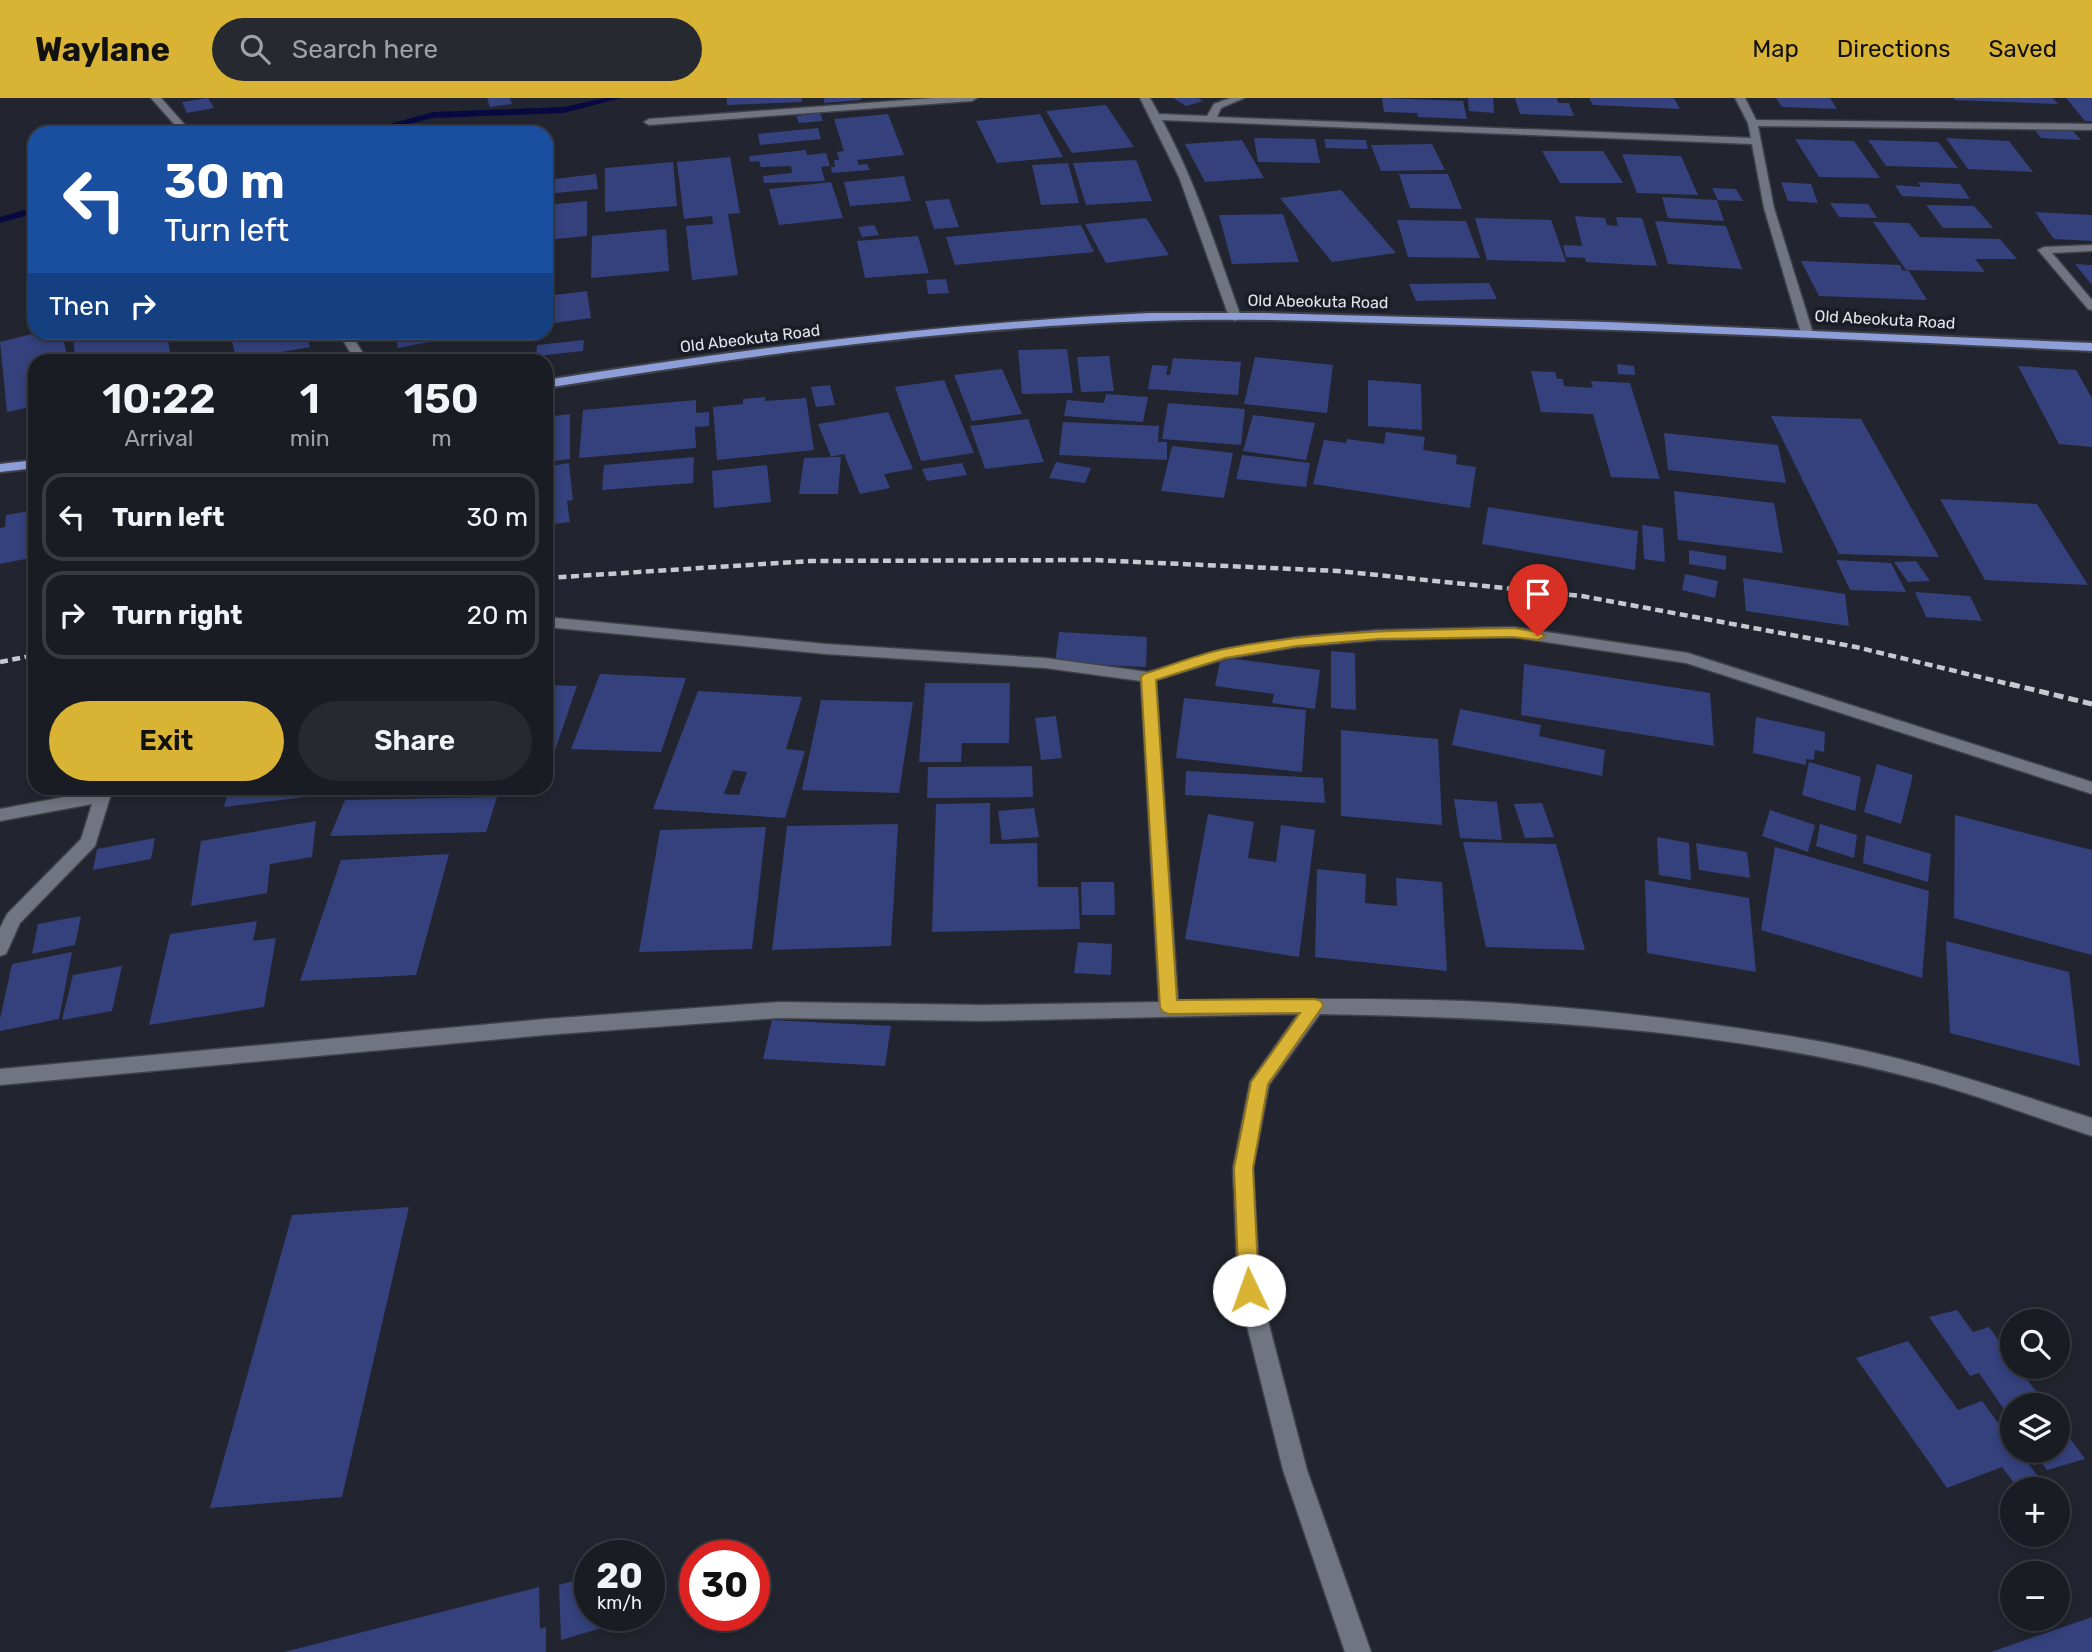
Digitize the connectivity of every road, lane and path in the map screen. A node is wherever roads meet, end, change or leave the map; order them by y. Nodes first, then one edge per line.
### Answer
1 (972, 98) edge
2 (1145, 98) edge
3 (1239, 98) edge
4 (1740, 98) edge
5 (158, 99) edge
6 (1156, 117) junction
7 (1211, 119) junction
8 (649, 122) dead end
9 (1754, 123) junction
10 (181, 126) edge
11 (2092, 127) edge
12 (1756, 141) junction
13 (2092, 248) edge
14 (2092, 307) edge
15 (1235, 317) junction
16 (1807, 333) junction
17 (2092, 347) edge
18 (553, 383) edge
19 (28, 465) edge
20 (0, 468) edge
21 (553, 623) edge
22 (1149, 677) junction
23 (2092, 789) edge
24 (90, 795) edge
25 (102, 795) edge
26 (0, 815) edge
27 (0, 949) edge
28 (1315, 1006) junction
29 (1169, 1007) junction
30 (0, 1077) edge
31 (2092, 1128) edge
32 (1358, 1652) edge

1 - 8 street
2 - 6 street
3 - 7 street
4 - 9 street
5 - 10 street
6 - 7 street
6 - 15 street
7 - 12 street
9 - 11 street
9 - 12 street
12 - 16 street
13 - 14 street
15 - 16 highway, Old Abeokuta Road
15 - 18 highway, Old Abeokuta Road
16 - 17 highway, Old Abeokuta Road
19 - 20 highway
21 - 22 street
22 - 23 street
22 - 29 street
24 - 26 street
25 - 27 street
28 - 29 street
28 - 31 street
28 - 32 street
29 - 30 street

